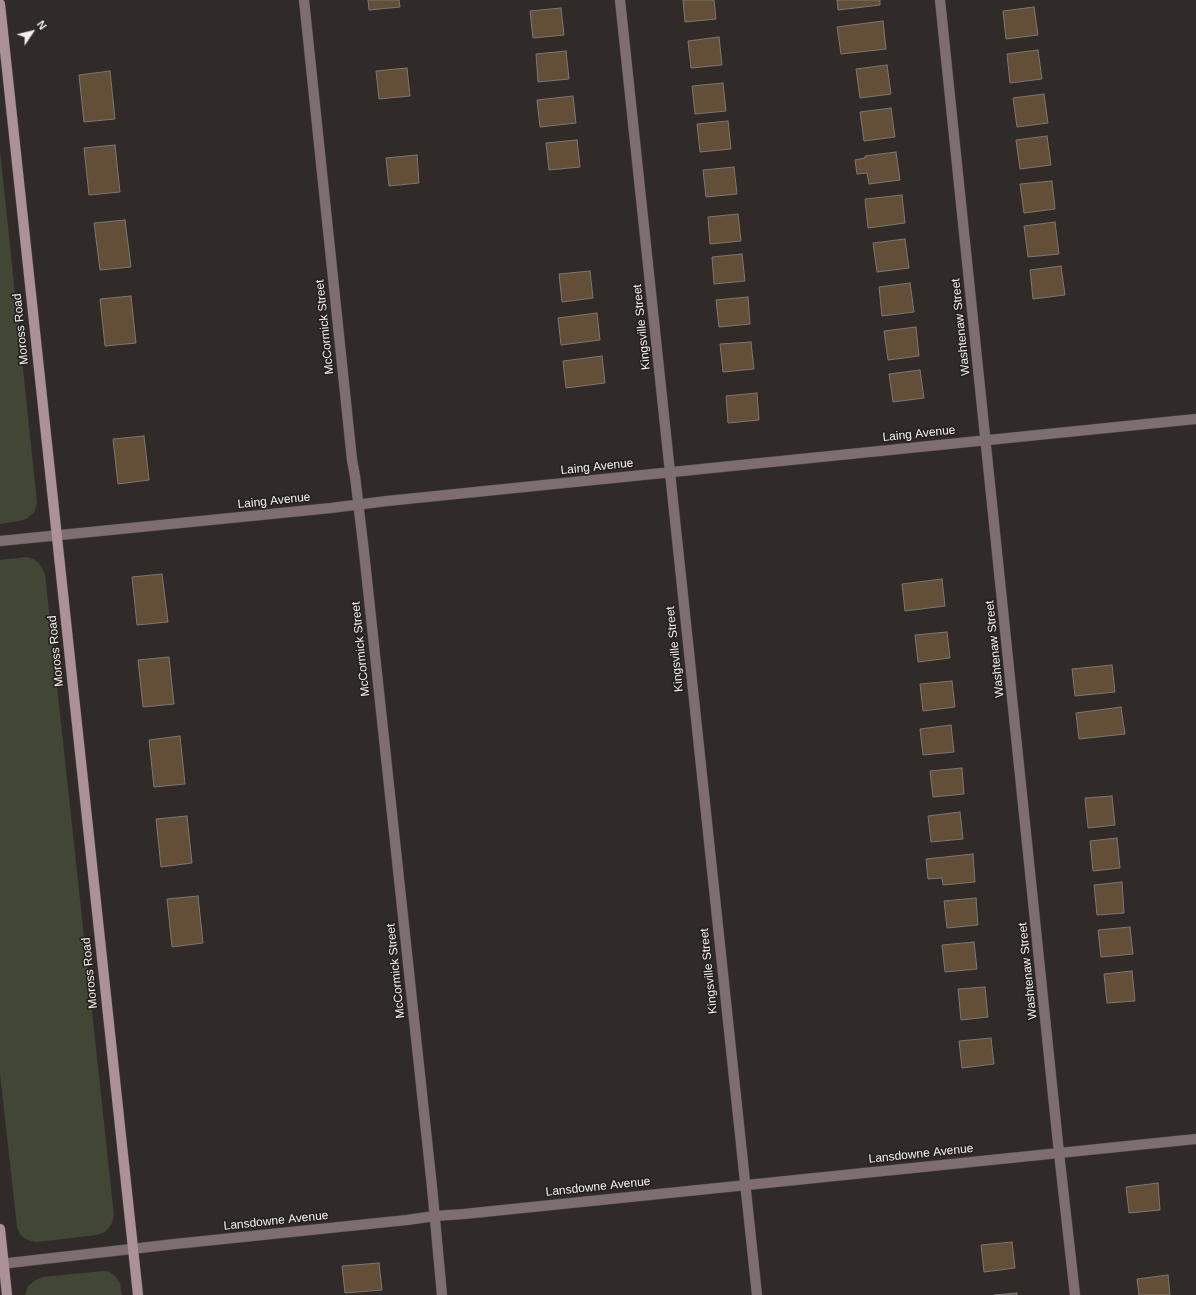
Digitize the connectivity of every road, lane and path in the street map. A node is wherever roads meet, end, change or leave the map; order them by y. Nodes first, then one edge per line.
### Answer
1 (304, 0) edge
2 (620, 0) edge
3 (940, 0) edge
4 (0, 4) edge
5 (1196, 419) edge
6 (986, 440) junction
7 (670, 472) junction
8 (358, 505) junction
9 (56, 535) junction
10 (0, 541) edge
11 (1196, 1139) edge
12 (1059, 1153) junction
13 (745, 1186) junction
14 (435, 1216) junction
15 (0, 1229) edge
16 (133, 1249) junction
17 (2, 1264) edge
18 (7, 1295) edge
19 (138, 1295) edge
20 (442, 1295) edge
21 (757, 1295) edge
22 (1075, 1295) edge

1 - 8 street, McCormick Street
2 - 7 street, Kingsville Street
3 - 6 street, Washtenaw Street
4 - 9 main road, Moross Road
5 - 6 street, Laing Avenue
6 - 7 street, Laing Avenue
6 - 12 street, Washtenaw Street
7 - 8 street, Laing Avenue
7 - 13 street, Kingsville Street
8 - 9 street, Laing Avenue
8 - 14 street, McCormick Street
9 - 10 street, Laing Avenue
9 - 16 main road, Moross Road
11 - 12 street, Lansdowne Avenue
12 - 13 street, Lansdowne Avenue
12 - 22 street, Washtenaw Street
13 - 14 street, Lansdowne Avenue
13 - 21 street, Kingsville Street
14 - 16 street, Lansdowne Avenue
14 - 20 street, McCormick Street
15 - 17 main road
16 - 17 street, Lansdowne Avenue
16 - 19 main road, Moross Road
17 - 18 main road

